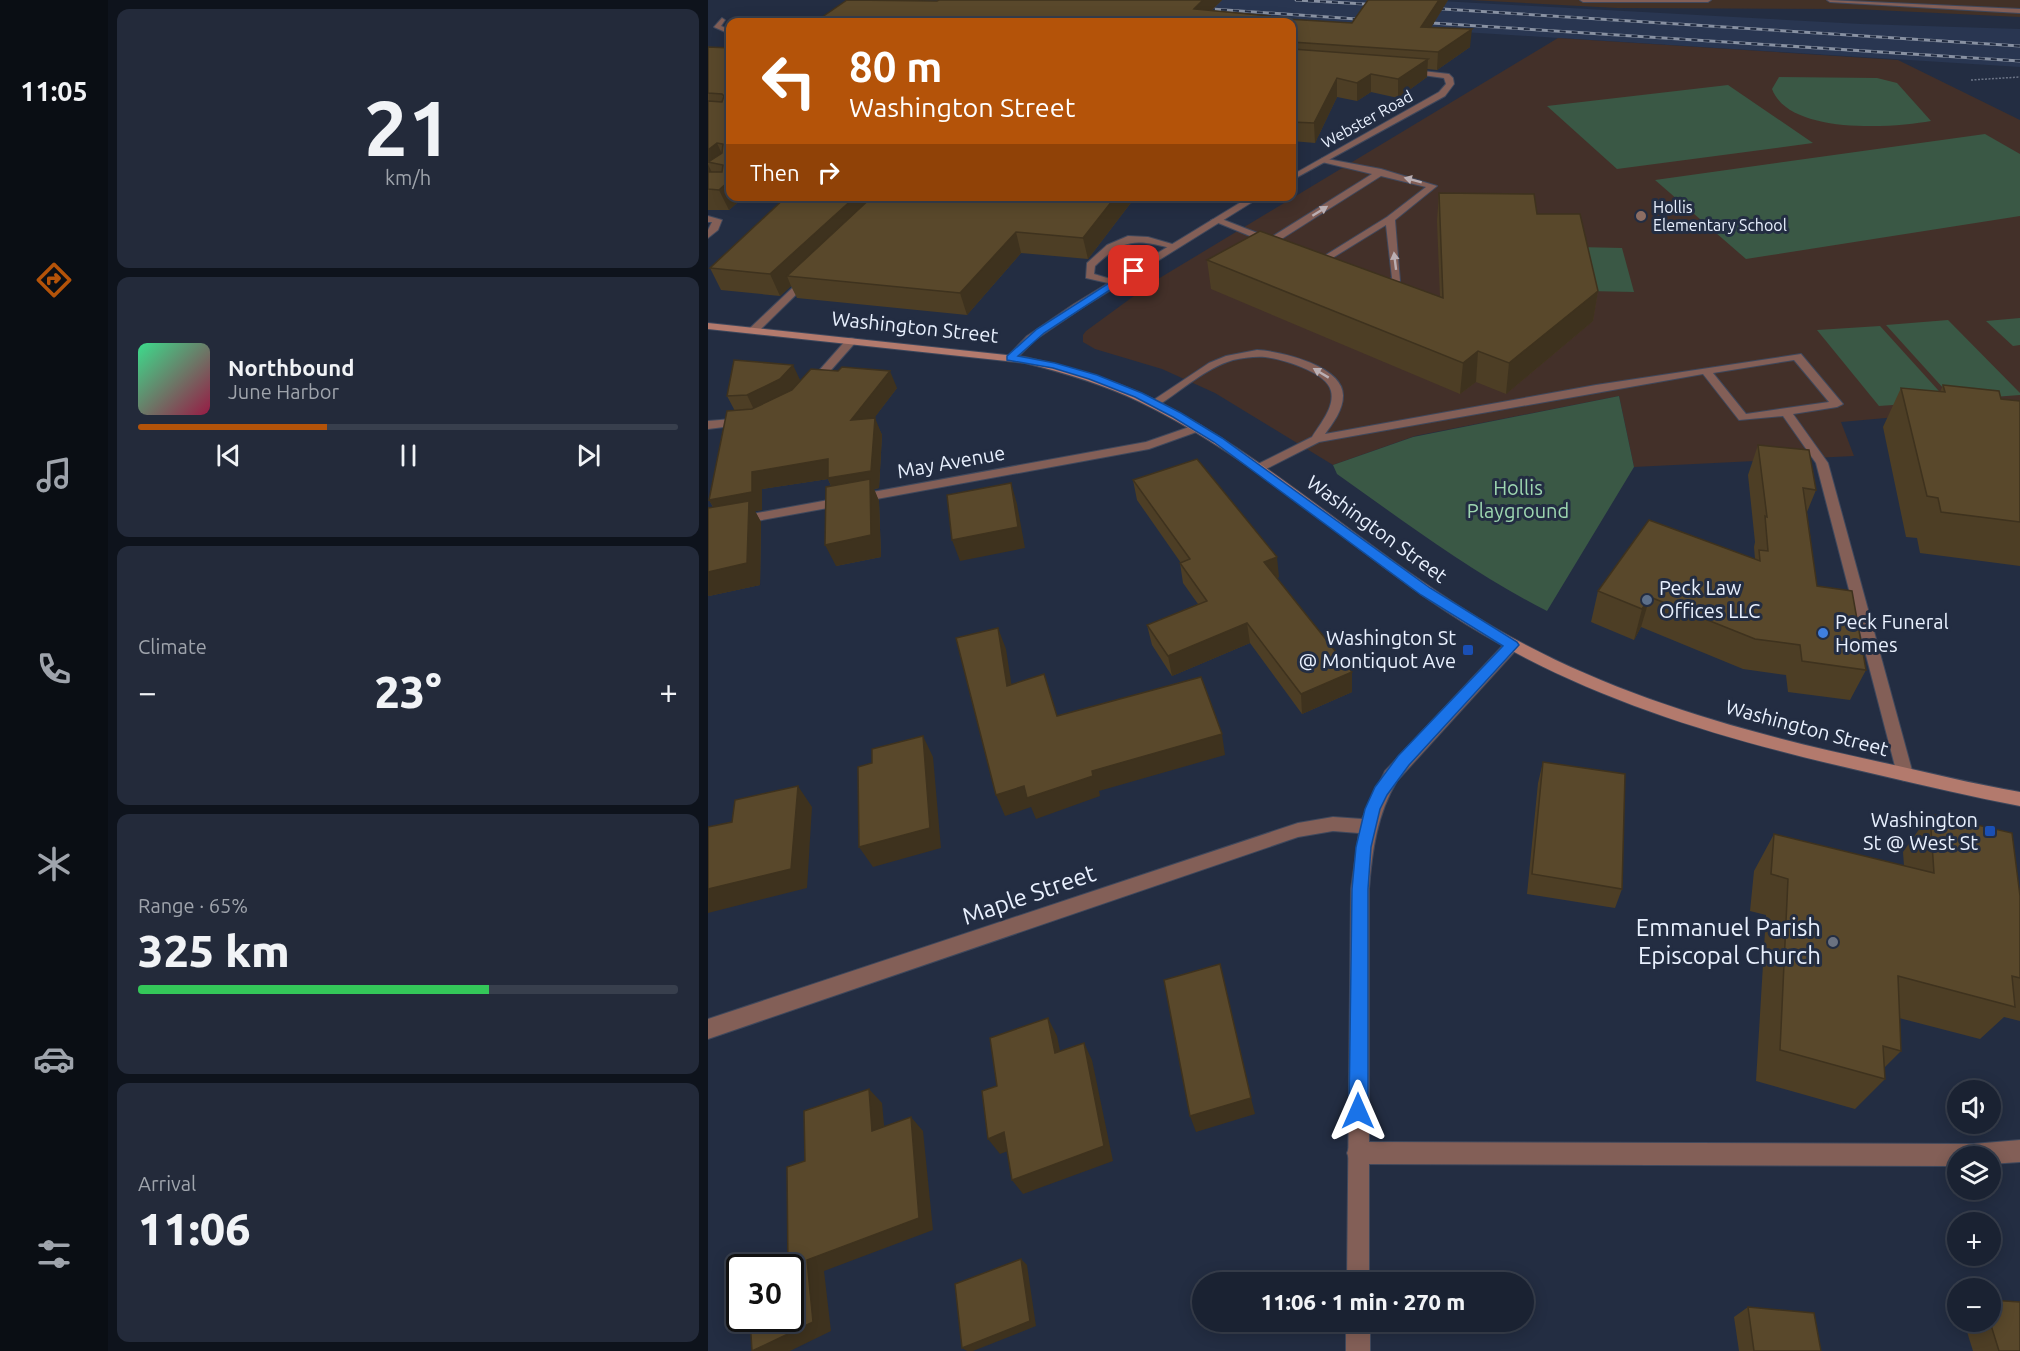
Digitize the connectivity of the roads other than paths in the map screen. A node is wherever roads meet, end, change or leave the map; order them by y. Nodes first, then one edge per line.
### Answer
1 (1583, 0) edge
2 (1707, 0) edge
3 (1830, 0) edge
4 (1950, 0) edge
5 (1848, 1) edge
6 (1955, 7) junction
7 (2020, 11) edge
8 (722, 20) dead end
9 (726, 30) edge
10 (1402, 71) edge
11 (1325, 160) junction
12 (1296, 165) edge
13 (1308, 168) junction
14 (1381, 172) junction
15 (1296, 176) edge
16 (1249, 201) edge
17 (708, 219) edge
18 (1390, 219) junction
19 (1216, 220) junction
20 (708, 235) edge
21 (1274, 243) junction
22 (1174, 246) junction
23 (1287, 249) edge
24 (1308, 258) edge
25 (813, 273) edge
26 (1114, 284) junction
27 (1366, 284) edge
28 (708, 326) edge
29 (753, 330) junction
30 (851, 341) junction
31 (1011, 358) junction
32 (1706, 370) junction
33 (802, 396) edge
34 (1155, 403) junction
35 (1786, 412) junction
36 (760, 421) edge
37 (708, 425) edge
38 (1198, 428) junction
39 (1316, 439) junction
40 (1258, 469) junction
41 (708, 526) edge
42 (1512, 645) junction
43 (1905, 774) junction
44 (2020, 799) edge
45 (1367, 827) junction
46 (708, 1029) edge
47 (2020, 1151) edge
48 (1358, 1153) junction
49 (1358, 1272) edge
50 (1358, 1332) edge
51 (1358, 1351) edge

1 - 2 street
3 - 5 street
4 - 6 street
5 - 6 street
6 - 7 street
8 - 9 street
10 - 11 street, Webster Road
11 - 13 street, Webster Road
11 - 14 street
12 - 13 street
13 - 15 street, Webster Road
18 -> 14 street
21 -> 14 street
16 - 19 street
17 - 20 street
18 - 24 street
27 -> 18 street
19 - 21 street
19 - 22 street
21 - 23 street
22 - 26 street
22 - 26 street
25 - 29 street
26 - 31 street
28 - 29 main road, Washington Street
29 - 30 main road, Washington Street
30 - 31 main road, Washington Street
30 - 33 street
31 - 34 main road, Washington Street
32 - 35 street
32 - 35 street
32 - 39 street
34 - 38 main road, Washington Street
39 -> 34 street
35 - 43 street
36 - 37 street
38 - 40 main road, Washington Street
38 - 41 street, May Avenue
39 - 40 street
40 - 42 main road, Washington Street
42 - 43 main road, Washington Street
42 - 45 street
43 - 44 main road, Washington Street
45 - 46 street, Maple Street
45 - 48 street
47 - 48 street
48 - 49 street
50 - 51 street

